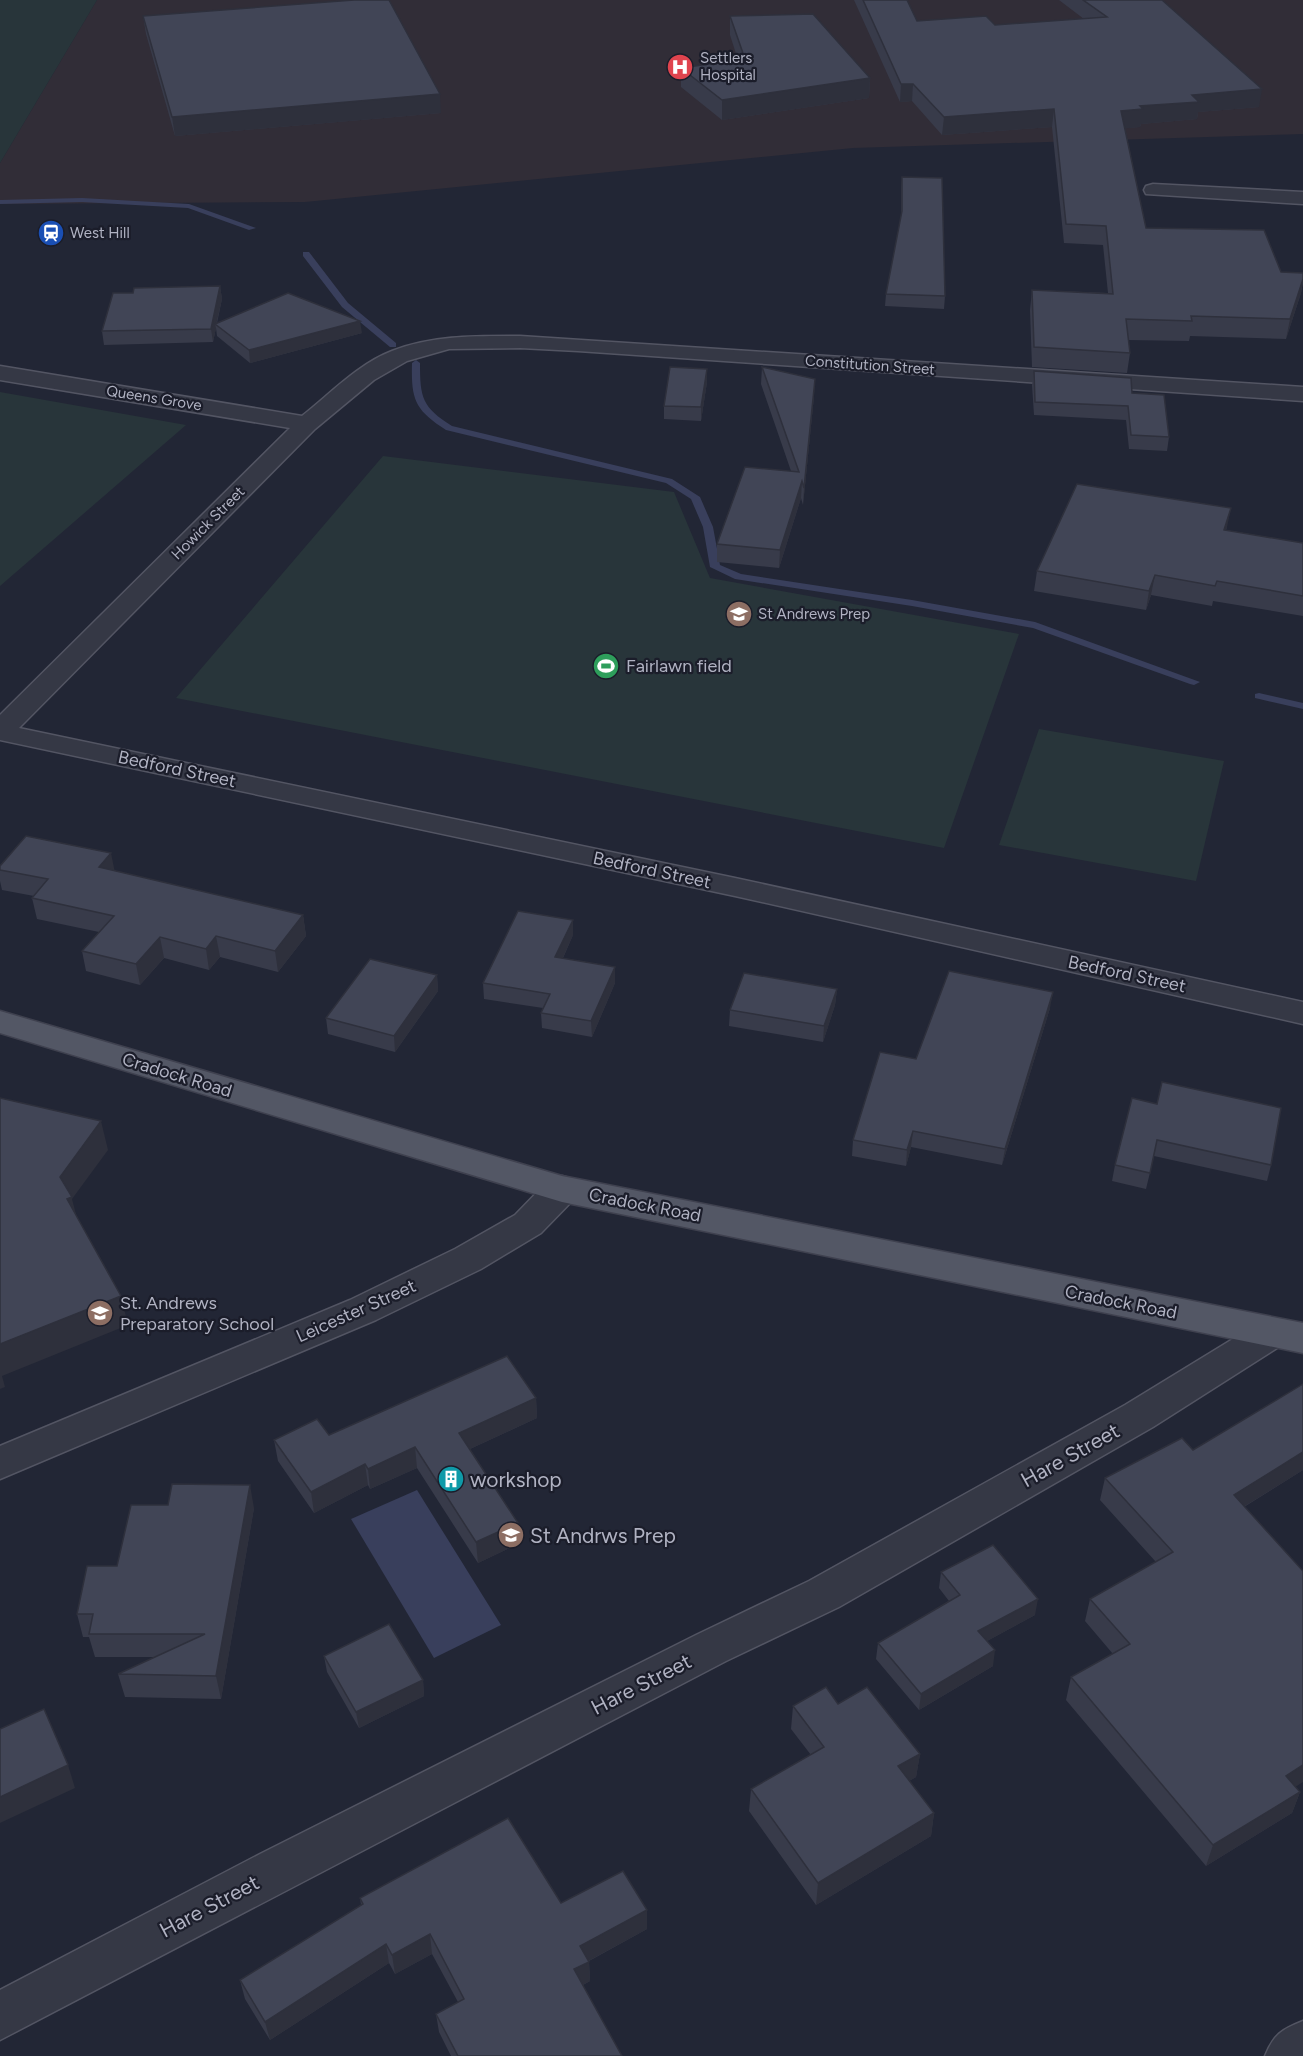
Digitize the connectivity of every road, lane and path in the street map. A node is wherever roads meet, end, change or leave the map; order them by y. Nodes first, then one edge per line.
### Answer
1 (1153, 190) dead end
2 (1303, 198) edge
3 (437, 345) joint
4 (0, 373) edge
5 (1303, 394) edge
6 (307, 424) junction
7 (0, 731) edge
8 (1303, 1012) edge
9 (0, 1022) edge
10 (561, 1188) junction
11 (1287, 1335) edge
12 (0, 1462) edge
13 (0, 2016) edge
14 (1303, 2046) edge
15 (1290, 2056) edge

1 - 2 street
3 - 5 street, Constitution Street
3 - 6 street, Howick Street
4 - 6 street, Queens Grove
6 - 7 street, Howick Street
7 - 8 street, Bedford Street
9 - 10 main road, Cradock Road
10 - 11 main road, Cradock Road
10 - 12 street, Leicester Street
11 - 13 street, Hare Street
14 - 15 street

